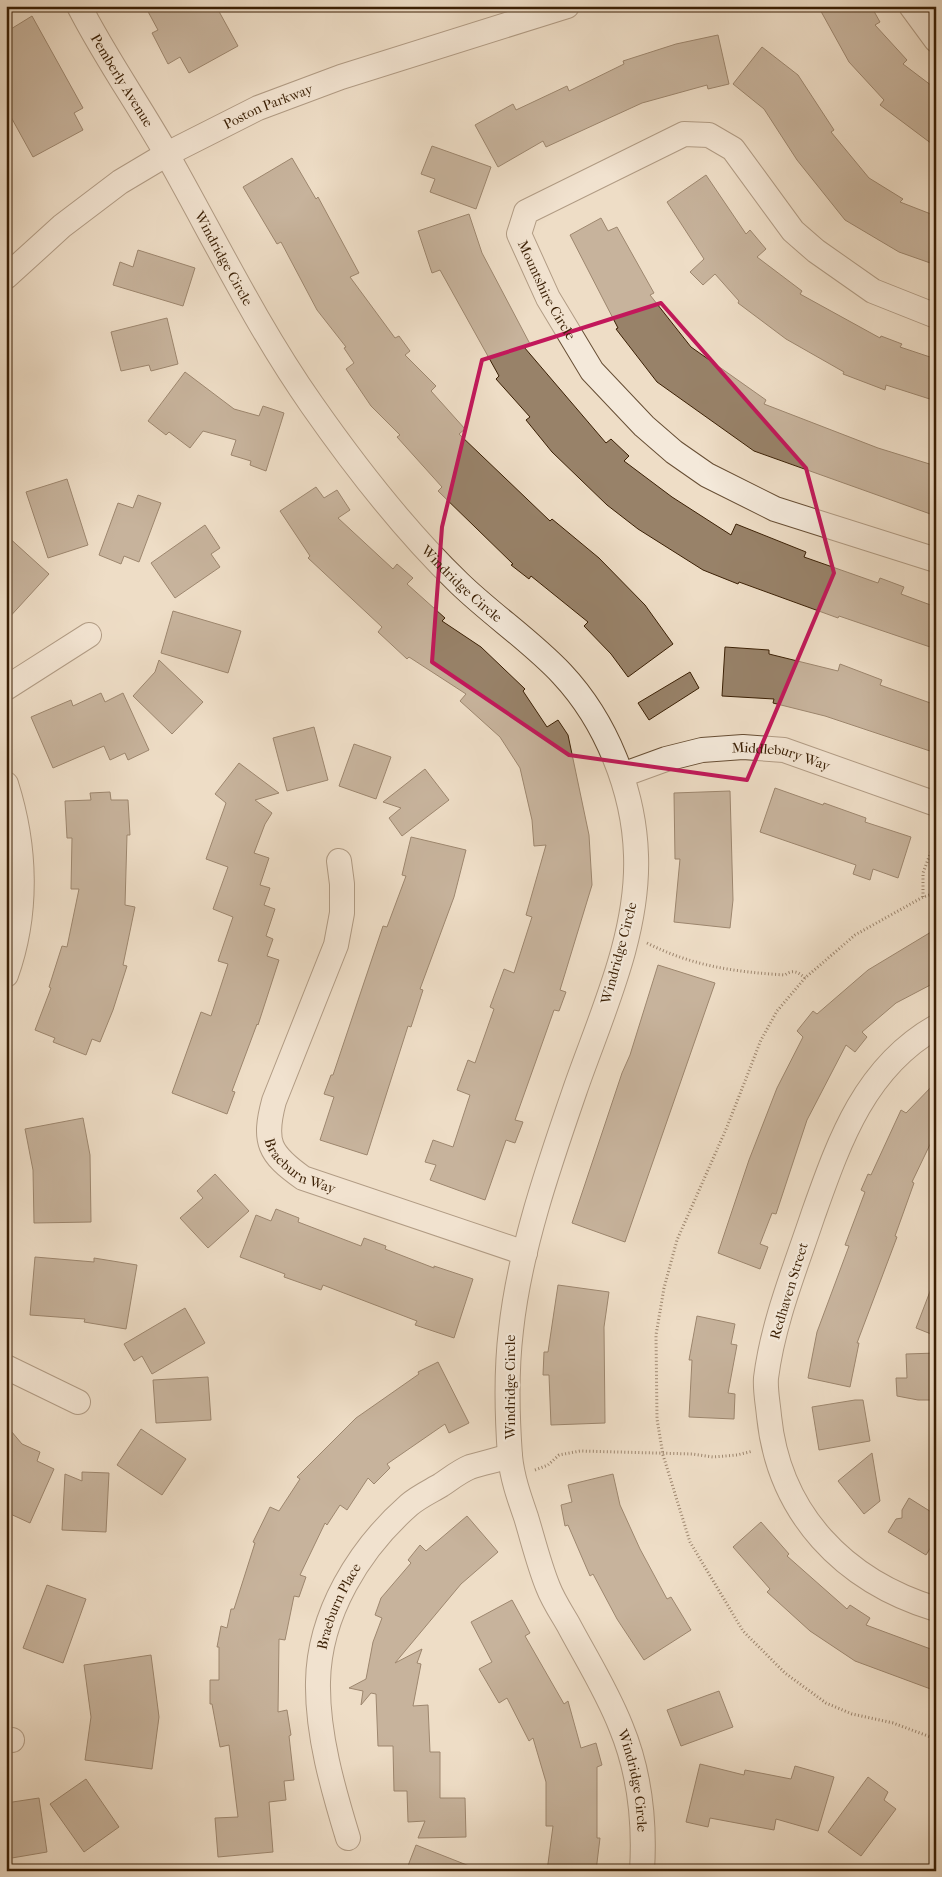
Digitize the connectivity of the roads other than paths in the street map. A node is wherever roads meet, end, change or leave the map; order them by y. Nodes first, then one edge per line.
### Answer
1 (79, 6) edge
2 (567, 6) edge
3 (911, 6) edge
4 (936, 40) edge
5 (167, 154) junction
6 (6, 277) edge
7 (936, 316) edge
8 (936, 560) edge
9 (89, 635) dead end
10 (6, 688) edge
11 (622, 775) junction
12 (6, 784) edge
13 (936, 804) edge
14 (339, 861) dead end
15 (6, 975) edge
16 (936, 1027) edge
17 (525, 1253) junction
18 (6, 1367) edge
19 (78, 1402) dead end
20 (512, 1466) junction
21 (936, 1609) edge
22 (348, 1838) dead end
23 (649, 1870) edge

1 - 5 street, Pemberly Avenue
2 - 5 street, Poston Parkway
3 - 4 street
5 - 6 street, Poston Parkway
5 - 11 street, Windridge Circle
7 - 8 street, Mountshire Circle
9 - 10 street
11 - 13 street, Middlebury Way
11 - 17 street, Windridge Circle
12 - 15 street
14 - 17 street, Braeburn Way
16 - 21 street, Redhaven Street
17 - 20 street, Windridge Circle
18 - 19 street
20 - 22 street, Braeburn Place
20 - 23 street, Windridge Circle

